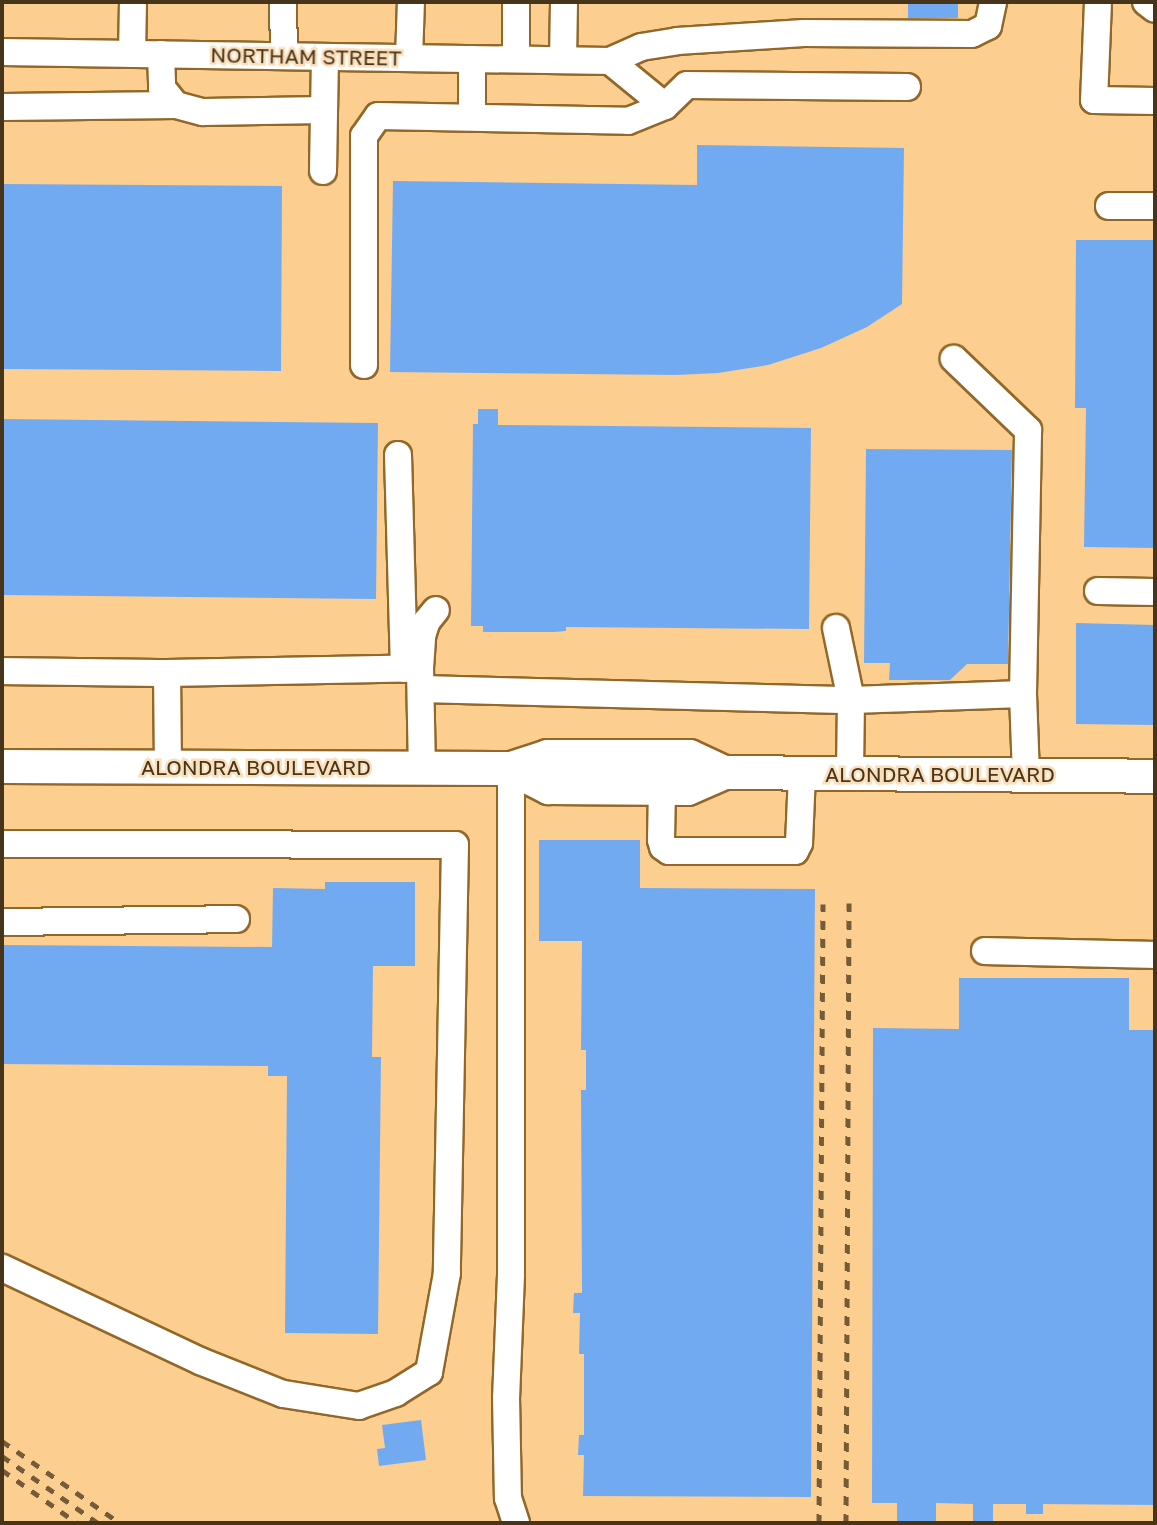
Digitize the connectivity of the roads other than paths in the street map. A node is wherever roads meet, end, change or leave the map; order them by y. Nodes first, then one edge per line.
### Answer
1 (133, 2) edge
2 (283, 2) edge
3 (411, 2) edge
4 (516, 2) edge
5 (564, 2) edge
6 (993, 2) edge
7 (1098, 2) edge
8 (1146, 2) edge
9 (1155, 9) edge
10 (2, 52) edge
11 (132, 54) junction
12 (161, 54) junction
13 (284, 56) junction
14 (325, 57) junction
15 (409, 58) junction
16 (472, 58) junction
17 (516, 59) junction
18 (562, 60) junction
19 (610, 61) junction
20 (907, 87) dead end
21 (1155, 101) edge
22 (176, 105) junction
23 (665, 106) junction
24 (3, 107) edge
25 (324, 110) junction
26 (472, 116) junction
27 (323, 171) dead end
28 (1109, 206) dead end
29 (1155, 206) edge
30 (954, 359) dead end
31 (364, 365) dead end
32 (398, 455) dead end
33 (1098, 591) dead end
34 (1155, 592) edge
35 (436, 610) dead end
36 (836, 628) dead end
37 (2, 671) edge
38 (167, 673) junction
39 (415, 675) junction
40 (1023, 694) junction
41 (851, 700) junction
42 (2, 766) edge
43 (168, 767) junction
44 (422, 768) junction
45 (511, 768) junction
46 (724, 772) junction
47 (802, 773) junction
48 (850, 773) junction
49 (1026, 775) junction
50 (1155, 776) edge
51 (662, 788) junction
52 (2, 844) edge
53 (236, 919) dead end
54 (2, 922) edge
55 (985, 951) dead end
56 (1155, 955) edge
57 (2, 1268) edge
58 (516, 1523) edge

1 - 11 lane
2 - 13 lane
3 - 15 lane
4 - 17 lane
5 - 18 lane
6 - 19 lane
7 - 21 lane
8 - 9 lane
10 - 11 lane, NORTHAM STREET
11 - 12 lane, NORTHAM STREET
12 - 13 lane, NORTHAM STREET
12 - 22 lane
13 - 14 lane, NORTHAM STREET
14 - 15 lane, NORTHAM STREET
14 - 25 lane
15 - 16 lane, NORTHAM STREET
16 - 17 lane, NORTHAM STREET
16 - 26 lane
17 - 18 lane, NORTHAM STREET
18 - 19 lane, NORTHAM STREET
19 - 23 lane
20 - 23 lane
22 - 24 lane
22 - 25 lane
23 - 26 lane
25 - 27 lane
26 - 31 lane
28 - 29 lane
30 - 40 lane
32 - 39 lane
33 - 34 lane
35 - 39 lane
36 - 41 lane
37 - 38 lane
38 - 39 lane
38 - 43 lane
39 - 41 lane
39 - 44 lane
40 - 41 lane
40 - 49 lane
41 - 48 lane
42 - 43 main road, ALONDRA BOULEVARD
43 - 44 main road, ALONDRA BOULEVARD
44 - 45 main road, ALONDRA BOULEVARD
45 - 46 main road, ALONDRA BOULEVARD
45 - 51 main road, ALONDRA BOULEVARD
45 - 58 lane
46 - 47 main road, ALONDRA BOULEVARD
46 - 51 main road, ALONDRA BOULEVARD
47 - 48 main road, ALONDRA BOULEVARD
47 - 51 lane
48 - 49 main road, ALONDRA BOULEVARD
49 - 50 main road, ALONDRA BOULEVARD
52 - 57 lane
53 - 54 lane
55 - 56 lane

